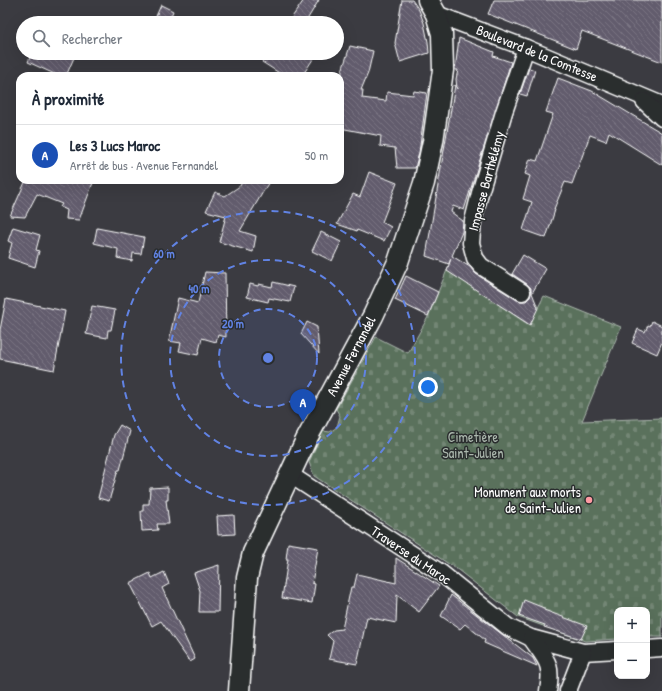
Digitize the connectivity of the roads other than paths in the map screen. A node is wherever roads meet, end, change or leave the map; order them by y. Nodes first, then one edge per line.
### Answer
1 (432, 7) edge
2 (526, 48) junction
3 (637, 94) junction
4 (662, 105) edge
5 (662, 118) edge
6 (522, 292) dead end
7 (289, 474) junction
8 (531, 638) junction
9 (662, 648) edge
10 (650, 649) edge
11 (614, 650) edge
12 (584, 652) junction
13 (239, 691) edge
14 (548, 691) edge
15 (568, 691) edge

1 - 2 street, Boulevard de la Comtesse
1 - 7 main road, Avenue Fernandel
2 - 3 street, Boulevard de la Comtesse
2 - 6 street, Impasse Barthélémy
3 - 4 street, Boulevard de la Comtesse
3 - 5 street, Boulevard de la Comtesse
7 - 8 street, Traverse du Maroc
7 - 13 main road, Avenue Fernandel
8 - 12 street, Traverse du Maroc
8 - 14 street, Traverse du Maroc
9 - 10 street
11 - 12 street, Traverse du Maroc
12 - 15 street

